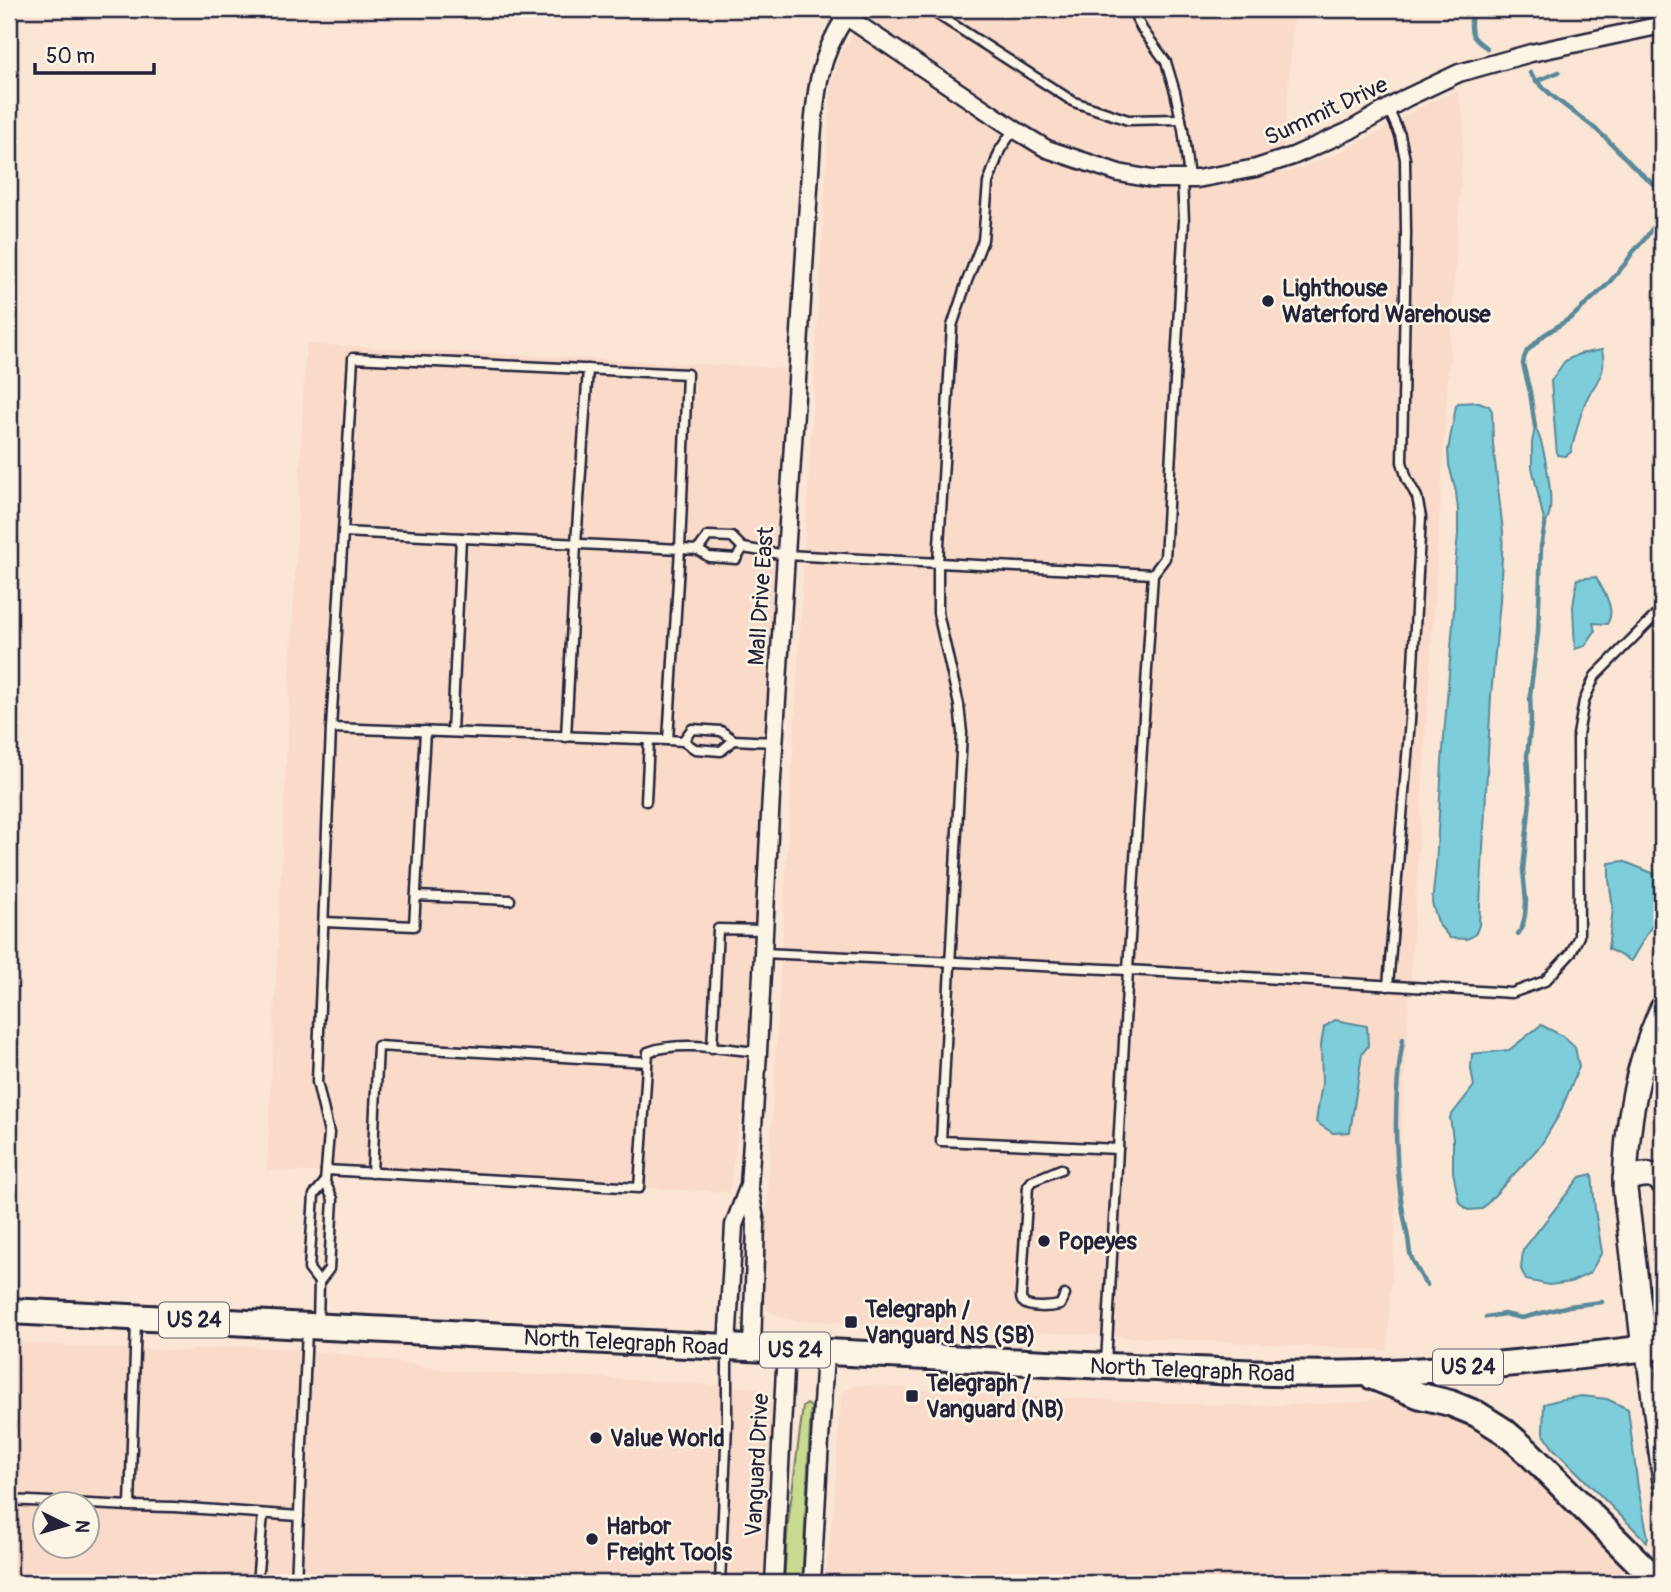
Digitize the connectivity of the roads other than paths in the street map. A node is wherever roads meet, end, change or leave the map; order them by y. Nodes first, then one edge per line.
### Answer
1 (929, 9) edge
2 (1132, 9) edge
3 (844, 11) edge
4 (1662, 25) edge
5 (1388, 108) junction
6 (1181, 119) junction
7 (1014, 129) junction
8 (1186, 179) junction
9 (588, 369) junction
10 (343, 532) junction
11 (461, 538) junction
12 (576, 544) junction
13 (743, 548) junction
14 (680, 549) junction
15 (698, 550) junction
16 (786, 555) junction
17 (938, 563) junction
18 (1153, 574) junction
19 (1662, 609) edge
20 (331, 727) junction
21 (425, 731) junction
22 (452, 732) junction
23 (566, 737) junction
24 (649, 740) junction
25 (668, 740) junction
26 (734, 740) junction
27 (683, 741) junction
28 (774, 742) junction
29 (646, 802) dead end
30 (416, 895) junction
31 (510, 900) dead end
32 (324, 922) junction
33 (764, 930) junction
34 (763, 953) junction
35 (949, 962) junction
36 (1128, 970) junction
37 (1388, 986) junction
38 (1662, 1009) edge
39 (712, 1048) junction
40 (758, 1052) junction
41 (648, 1062) junction
42 (1118, 1149) junction
43 (1061, 1169) dead end
44 (326, 1170) junction
45 (372, 1173) junction
46 (1625, 1179) junction
47 (325, 1182) junction
48 (1662, 1182) edge
49 (749, 1186) junction
50 (320, 1282) junction
51 (1065, 1296) dead end
52 (9, 1311) edge
53 (136, 1318) junction
54 (312, 1326) junction
55 (727, 1347) junction
56 (1653, 1347) edge
57 (752, 1348) junction
58 (786, 1350) junction
59 (825, 1352) junction
60 (1106, 1366) junction
61 (1364, 1373) junction
62 (1662, 1486) edge
63 (9, 1500) edge
64 (130, 1506) junction
65 (263, 1514) junction
66 (299, 1516) junction
67 (257, 1583) edge
68 (296, 1583) edge
69 (720, 1583) edge
70 (774, 1583) edge
71 (812, 1583) edge
72 (1659, 1583) edge

1 - 6 lane
2 - 6 lane
3 - 7 street, Summit Drive
3 - 16 street, Mall Drive East
4 - 5 street, Summit Drive
5 - 8 street, Summit Drive
5 - 37 lane
6 - 8 lane
7 - 8 street, Summit Drive
7 - 17 lane
8 - 18 lane
9 - 10 lane
9 - 12 lane
9 - 14 lane
10 - 11 lane
10 - 20 lane
11 - 12 lane
11 - 22 lane
12 - 14 lane
12 - 23 lane
13 - 15 lane
13 - 15 lane
13 - 16 lane
14 - 15 lane
14 - 25 lane
16 - 17 lane
16 - 28 street, Mall Drive East
17 - 18 lane
17 - 35 lane
18 - 36 lane
19 - 37 lane
20 - 21 lane
20 - 32 lane
21 - 22 lane
21 - 30 lane
22 - 23 lane
23 - 24 lane
24 - 25 lane
24 - 29 lane
25 - 27 lane
26 - 27 lane
26 - 27 lane
26 - 28 lane
28 - 33 street, Mall Drive East
30 - 31 lane
30 - 32 lane
32 - 44 lane
33 - 34 street, Mall Drive East
33 - 39 lane
34 - 35 lane
34 - 40 street, Mall Drive East
35 - 36 lane
35 - 42 lane
36 - 37 lane
36 - 42 lane
38 - 46 main road
39 - 40 lane
39 - 41 lane
40 - 49 street, Mall Drive East
41 - 45 lane
41 - 45 lane
42 - 60 lane
43 - 51 lane
44 - 45 lane
44 - 47 lane
46 - 48 main road
46 - 56 main road
47 - 50 lane
47 - 50 lane
49 - 55 street, Mall Drive East
49 - 57 street, Mall Drive East
50 - 54 lane
52 - 53 main road, North Telegraph Road / US 24
53 - 54 main road, North Telegraph Road / US 24
53 - 64 lane
54 - 55 main road, North Telegraph Road / US 24
54 - 66 lane
55 - 57 main road, North Telegraph Road / US 24
55 - 69 lane
56 - 61 main road, North Telegraph Road / US 24
56 - 62 street
57 - 58 main road, North Telegraph Road / US 24
58 - 59 main road, North Telegraph Road / US 24
58 - 70 street, Vanguard Drive
59 - 60 main road, North Telegraph Road / US 24
59 - 71 street
60 - 61 main road, North Telegraph Road / US 24
61 - 72 main road
63 - 64 lane
64 - 65 lane
65 - 66 lane
65 - 67 lane
66 - 68 lane

